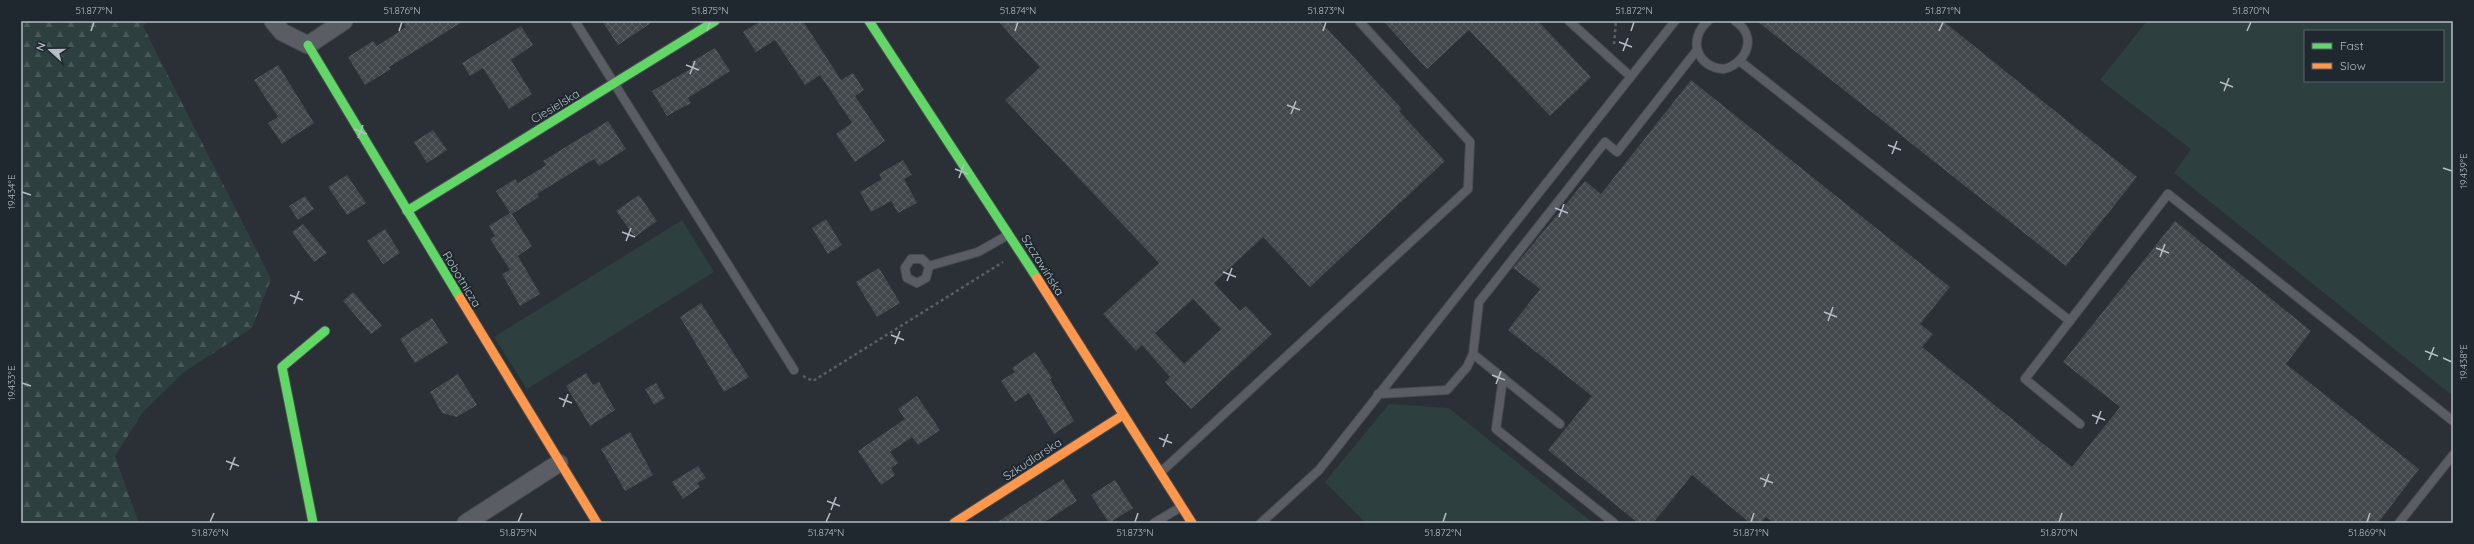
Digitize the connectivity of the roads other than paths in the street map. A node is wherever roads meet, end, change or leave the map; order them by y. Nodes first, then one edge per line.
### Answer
1 (273, 21) edge
2 (344, 21) edge
3 (575, 21) edge
4 (715, 21) edge
5 (869, 21) edge
6 (1359, 21) edge
7 (1675, 21) edge
8 (1708, 21) edge
9 (1735, 21) edge
10 (1574, 23) edge
11 (308, 45) junction
12 (1697, 50) junction
13 (1741, 62) junction
14 (1630, 76) junction
15 (616, 84) junction
16 (407, 211) junction
17 (1009, 234) junction
18 (929, 266) dead end
19 (2070, 321) junction
20 (325, 331) dead end
21 (1473, 354) junction
22 (794, 370) road end
23 (1503, 378) junction
24 (1378, 394) junction
25 (1123, 415) junction
26 (2453, 421) edge
27 (1560, 424) dead end
28 (2080, 424) dead end
29 (2453, 455) edge
30 (559, 463) junction
31 (1160, 472) junction
32 (1182, 506) junction
33 (313, 523) edge
34 (466, 523) edge
35 (598, 523) edge
36 (954, 523) edge
37 (1154, 523) edge
38 (1192, 523) edge
39 (1261, 523) edge
40 (1614, 523) edge
41 (2399, 523) edge

1 - 11 street
2 - 11 street
3 - 15 lane
4 - 15 street, Ciesielska
5 - 17 street, Szczawińska
6 - 31 lane
7 - 14 lane
8 - 12 lane
9 - 13 lane
10 - 14 lane
11 - 16 street, Robotnicza
12 - 13 lane
12 - 21 lane
13 - 19 lane
14 - 24 lane
15 - 16 street, Ciesielska
15 - 22 lane
16 - 30 street, Robotnicza
17 - 18 lane
17 - 25 street, Szczawińska
19 - 26 lane
19 - 28 lane
20 - 33 street
21 - 23 lane
21 - 24 lane
23 - 27 lane
23 - 40 lane
24 - 39 lane
25 - 31 street, Szczawińska
25 - 36 street, Szkudlarska
29 - 41 lane
30 - 34 street
30 - 35 street, Robotnicza
31 - 32 street, Szczawińska
32 - 37 lane
32 - 38 street, Szczawińska

